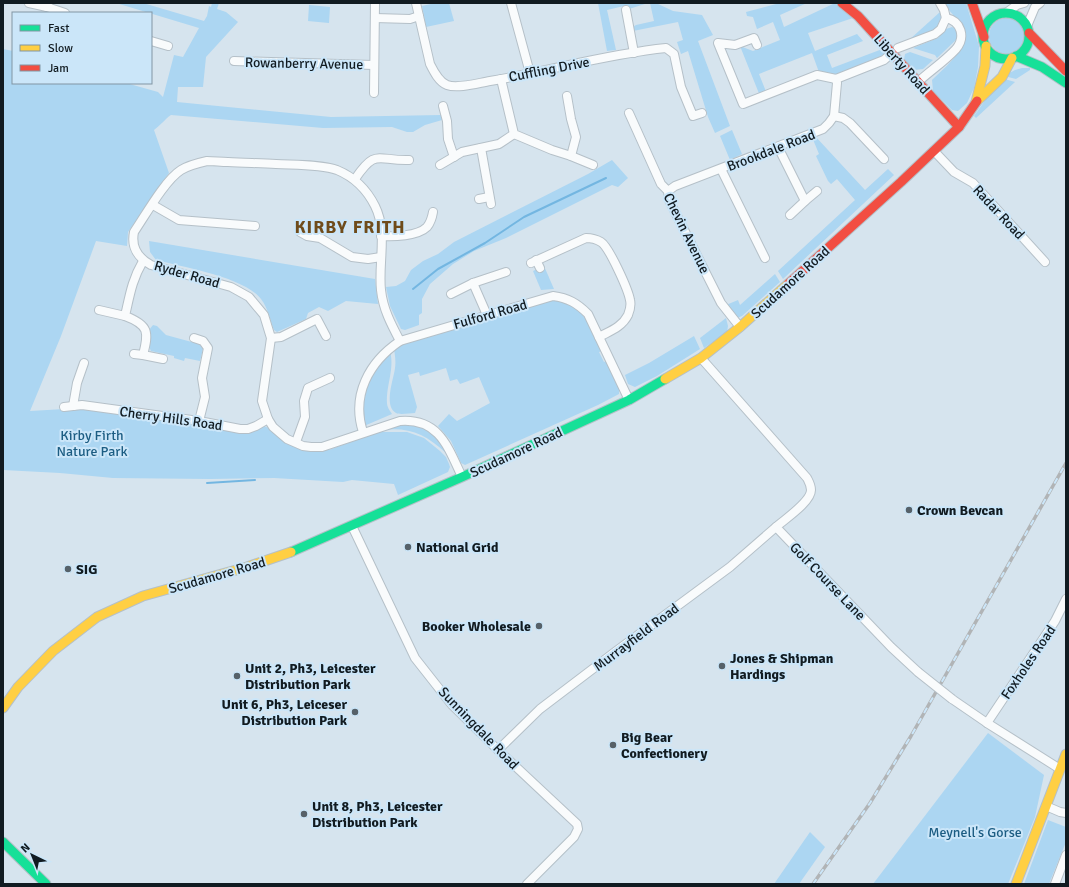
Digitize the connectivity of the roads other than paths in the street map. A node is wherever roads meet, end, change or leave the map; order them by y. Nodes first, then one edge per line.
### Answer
1 (29, 3) edge
2 (375, 3) edge
3 (416, 3) edge
4 (511, 3) edge
5 (842, 3) edge
6 (940, 3) edge
7 (972, 3) edge
8 (1024, 3) edge
9 (1040, 3) edge
10 (48, 5) edge
11 (626, 10) dead end
12 (63, 12) edge
13 (1001, 12) junction
14 (419, 16) junction
15 (375, 18) junction
16 (946, 18) junction
17 (1028, 30) junction
18 (152, 41) edge
19 (985, 42) junction
20 (757, 45) dead end
21 (168, 46) dead end
22 (895, 51) junction
23 (634, 53) junction
24 (1014, 57) junction
25 (234, 61) dead end
26 (374, 65) junction
27 (1066, 71) edge
28 (530, 73) junction
29 (501, 79) junction
30 (836, 79) junction
31 (918, 82) junction
32 (1066, 83) edge
33 (374, 93) dead end
34 (567, 96) dead end
35 (976, 102) junction
36 (443, 106) dead end
37 (702, 113) dead end
38 (629, 114) dead end
39 (834, 116) junction
40 (959, 127) junction
41 (514, 134) junction
42 (778, 147) junction
43 (481, 148) junction
44 (934, 151) junction
45 (571, 156) junction
46 (454, 157) junction
47 (884, 159) dead end
48 (409, 160) dead end
49 (440, 164) dead end
50 (594, 166) dead end
51 (721, 169) junction
52 (355, 180) junction
53 (668, 191) junction
54 (817, 191) dead end
55 (479, 199) dead end
56 (805, 201) junction
57 (153, 205) junction
58 (433, 212) dead end
59 (790, 215) dead end
60 (255, 226) dead end
61 (381, 236) junction
62 (303, 237) dead end
63 (381, 257) junction
64 (765, 258) dead end
65 (143, 261) junction
66 (1045, 262) dead end
67 (536, 264) dead end
68 (506, 272) dead end
69 (473, 283) junction
70 (452, 294) dead end
71 (99, 310) dead end
72 (487, 315) junction
73 (125, 316) junction
74 (740, 327) junction
75 (326, 336) dead end
76 (599, 337) junction
77 (194, 338) dead end
78 (271, 338) junction
79 (400, 340) junction
80 (134, 354) dead end
81 (143, 355) junction
82 (701, 358) junction
83 (163, 359) dead end
84 (84, 363) dead end
85 (330, 378) dead end
86 (629, 400) junction
87 (73, 406) junction
88 (64, 407) dead end
89 (268, 419) junction
90 (199, 421) junction
91 (363, 432) junction
92 (296, 442) junction
93 (462, 477) junction
94 (352, 526) junction
95 (776, 527) junction
96 (1066, 599) edge
97 (3, 708) edge
98 (987, 723) junction
99 (498, 750) junction
100 (1066, 754) edge
101 (1060, 769) junction
102 (1046, 806) junction
103 (1066, 813) edge
104 (3, 842) edge
105 (1066, 855) edge
106 (46, 884) edge
107 (527, 884) edge
108 (1016, 884) edge
109 (1055, 884) edge

1 - 10 street
2 - 15 street, Rowanberry Avenue
3 - 14 street, Cuffling Drive
4 - 28 street
5 - 22 main road, Liberty Road
6 - 16 street
7 - 19 main road
8 - 13 street
9 - 17 street
10 - 12 street
11 - 23 street
13 - 17 main road
13 - 19 main road
14 - 15 street
14 - 29 street, Cuffling Drive
15 - 26 street, Rowanberry Avenue
16 - 22 street
16 - 31 street
17 - 24 main road
17 - 27 main road
18 - 21 street
19 - 24 main road
19 - 35 main road, Scudamore Road
20 - 30 street
22 - 30 street
22 - 31 main road, Liberty Road
23 - 28 street, Cuffling Drive
23 - 37 street, Cuffling Drive
24 - 32 main road
24 - 35 main road, Scudamore Road
25 - 26 street, Rowanberry Avenue
26 - 33 street, Rowanberry Avenue
28 - 29 street, Cuffling Drive
29 - 41 street
30 - 39 street
31 - 40 main road, Liberty Road
34 - 45 street
35 - 40 main road, Scudamore Road
36 - 46 street
38 - 53 street, Chevin Avenue
39 - 42 street, Brookdale Road
39 - 47 street
40 - 44 main road, Scudamore Road
41 - 43 street
41 - 45 street
42 - 51 street, Brookdale Road
42 - 56 street
43 - 46 street
43 - 55 street
44 - 66 street, Radar Road
44 - 74 main road, Scudamore Road
45 - 50 street
46 - 49 street
48 - 52 street
51 - 53 street, Brookdale Road
51 - 64 street
52 - 57 street, Ryder Road
52 - 61 street, Ryder Road
53 - 74 street, Chevin Avenue
54 - 56 street
56 - 59 street
57 - 60 street
57 - 65 street, Ryder Road
58 - 61 street
61 - 63 street, Ryder Road
62 - 63 street
63 - 79 street, Ryder Road
65 - 73 street
65 - 78 street, Ryder Road
67 - 76 street
68 - 69 street
69 - 70 street
69 - 72 street
71 - 73 street
72 - 76 street, Fulford Road
72 - 79 street, Fulford Road
73 - 81 street
74 - 82 main road, Scudamore Road
75 - 78 street
76 - 86 street, Fulford Road
77 - 90 street
78 - 89 street, Ryder Road
79 - 91 street, Fulford Road
80 - 81 street
81 - 83 street
82 - 86 main road, Scudamore Road
82 - 95 street
84 - 87 street
85 - 92 street
86 - 93 main road, Scudamore Road
87 - 88 street, Cherry Hills Road
87 - 90 street, Cherry Hills Road
89 - 90 street, Cherry Hills Road
89 - 92 street, Ryder Road
91 - 92 street, Ryder Road
91 - 93 street, Ryder Road
93 - 94 main road, Scudamore Road
94 - 97 main road, Scudamore Road
94 - 99 street, Sunningdale Road
95 - 98 street, Golf Course Lane, bridge
95 - 99 street, Murrayfield Road
96 - 98 street, Foxholes Road
98 - 101 street, Golf Course Lane
99 - 107 street, Sunningdale Road
100 - 101 main road
101 - 102 main road
102 - 103 street
102 - 108 main road
104 - 106 main road
105 - 109 street

